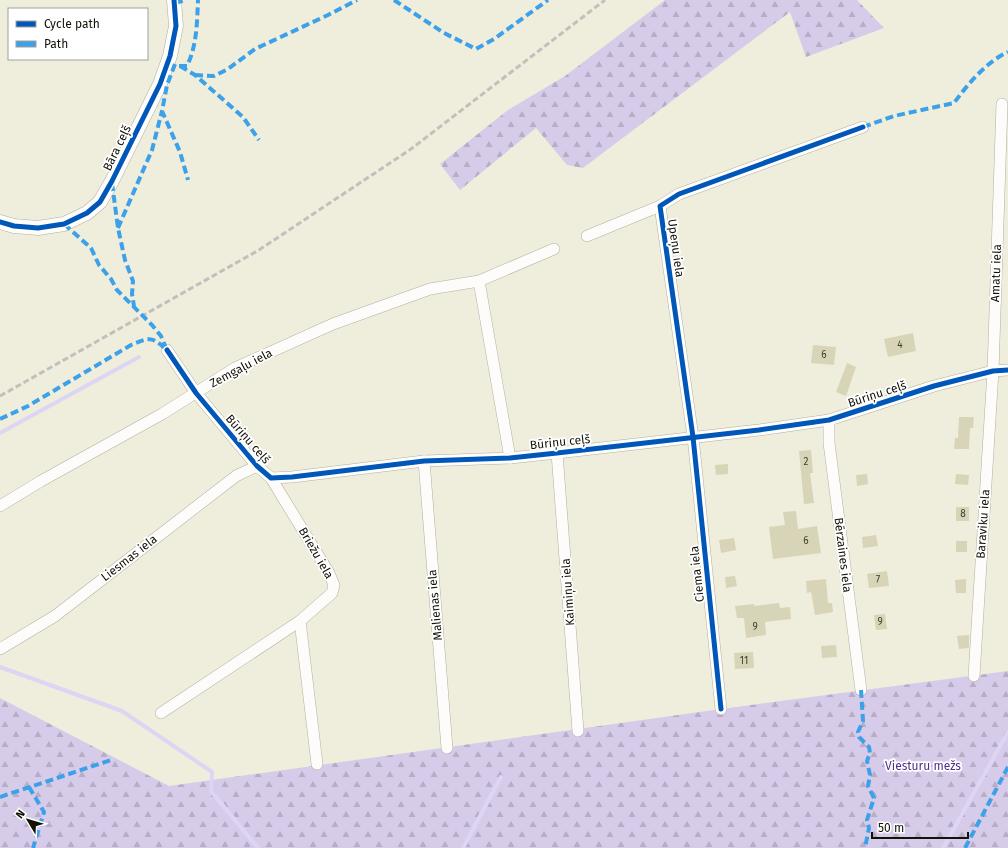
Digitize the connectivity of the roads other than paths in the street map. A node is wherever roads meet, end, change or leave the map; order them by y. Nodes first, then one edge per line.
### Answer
1 (174, 0) edge
2 (1002, 104) dead end
3 (863, 127) dead end
4 (660, 206) junction
5 (0, 222) edge
6 (587, 236) dead end
7 (554, 248) dead end
8 (479, 281) junction
9 (167, 350) dead end
10 (1008, 370) edge
11 (993, 371) junction
12 (196, 393) junction
13 (829, 420) junction
14 (693, 438) junction
15 (557, 453) junction
16 (510, 458) junction
17 (424, 461) junction
18 (257, 466) junction
19 (271, 478) junction
20 (0, 506) edge
21 (300, 621) junction
22 (0, 649) edge
23 (974, 676) dead end
24 (861, 690) dead end
25 (721, 709) dead end
26 (161, 714) dead end
27 (578, 731) dead end
28 (447, 748) dead end
29 (317, 764) dead end

1 - 5 street, Bāra ceļš
2 - 11 street, Amatu iela
3 - 4 street, Upeņu iela
4 - 6 street
4 - 14 street, Upeņu iela
7 - 8 street, Zemgaļu iela
8 - 12 street, Zemgaļu iela
8 - 16 street
9 - 12 street, Būriņu ceļš
10 - 11 street, Būriņu ceļš
11 - 13 street, Būriņu ceļš
11 - 23 street, Baraviku iela
12 - 18 street, Būriņu ceļš
12 - 20 street, Zemgaļu iela
13 - 14 street, Būriņu ceļš
13 - 24 street, Bērzaines iela
14 - 15 street, Būriņu ceļš
14 - 25 street, Ciema iela
15 - 16 street, Būriņu ceļš
15 - 27 street, Kaimiņu iela
16 - 17 street, Būriņu ceļš
17 - 19 street, Būriņu ceļš
17 - 28 street, Malienas iela
18 - 19 street, Būriņu ceļš
18 - 22 street, Liesmas iela
19 - 21 street, Briežu iela
21 - 26 street, Briežu iela
21 - 29 street

